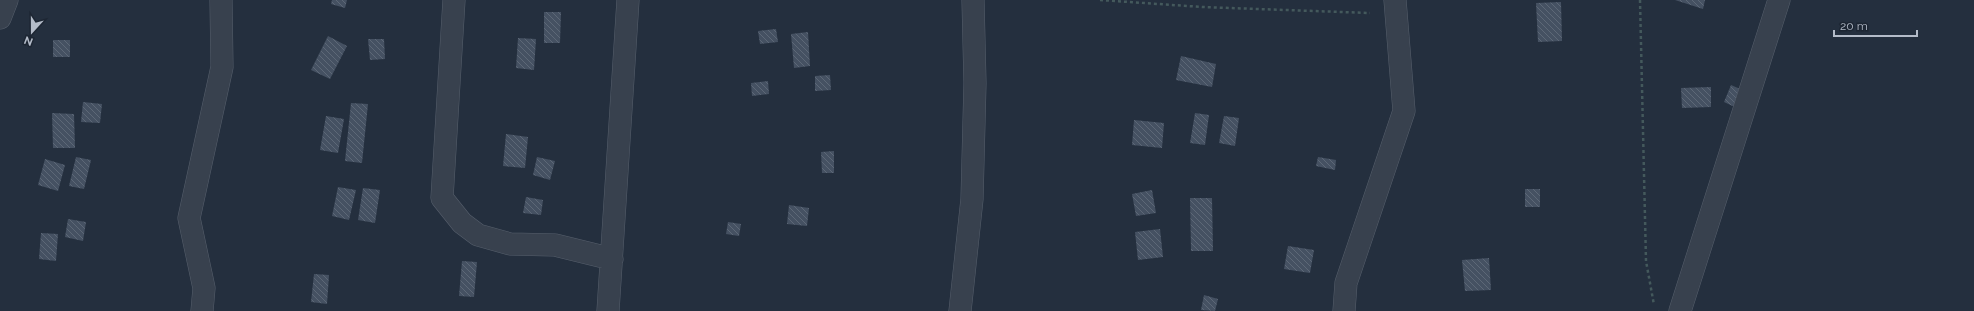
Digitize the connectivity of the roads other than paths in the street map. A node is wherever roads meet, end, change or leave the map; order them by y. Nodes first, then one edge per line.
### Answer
1 (7, 0) edge
2 (221, 0) edge
3 (454, 0) edge
4 (628, 0) edge
5 (974, 0) edge
6 (1779, 0) edge
7 (1396, 7) edge
8 (0, 18) edge
9 (612, 259) junction
10 (202, 311) edge
11 (608, 311) edge
12 (960, 311) edge
13 (1344, 311) edge
14 (1680, 311) edge

1 - 8 street
2 - 10 street
3 - 9 street
4 - 9 street
5 - 12 street
6 - 14 street
7 - 13 street
9 - 11 street

